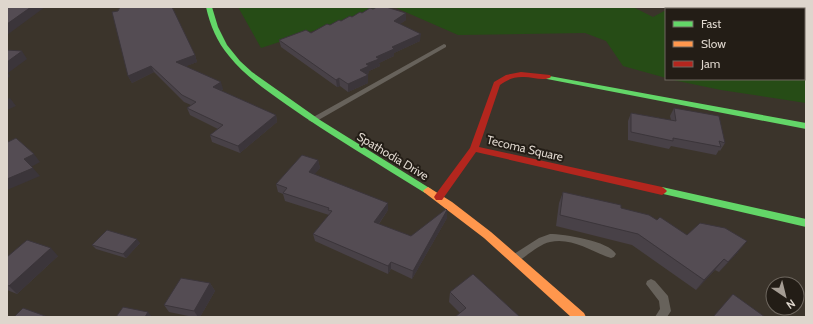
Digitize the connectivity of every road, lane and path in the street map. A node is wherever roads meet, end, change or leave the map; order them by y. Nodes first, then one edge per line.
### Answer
1 (209, 7) edge
2 (444, 46) dead end
3 (312, 120) junction
4 (806, 126) edge
5 (474, 149) junction
6 (439, 197) junction
7 (806, 223) edge
8 (611, 254) dead end
9 (515, 258) junction
10 (651, 284) dead end
11 (580, 317) edge
12 (660, 317) edge

1 - 3 street, Spathodia Drive
2 - 3 lane
3 - 6 street, Spathodia Drive
4 - 5 street, Tecoma Square
5 - 6 street
5 - 7 street, Tecoma Square
6 - 9 street, Spathodia Drive
8 - 9 lane
9 - 11 street, Spathodia Drive
10 - 12 lane

